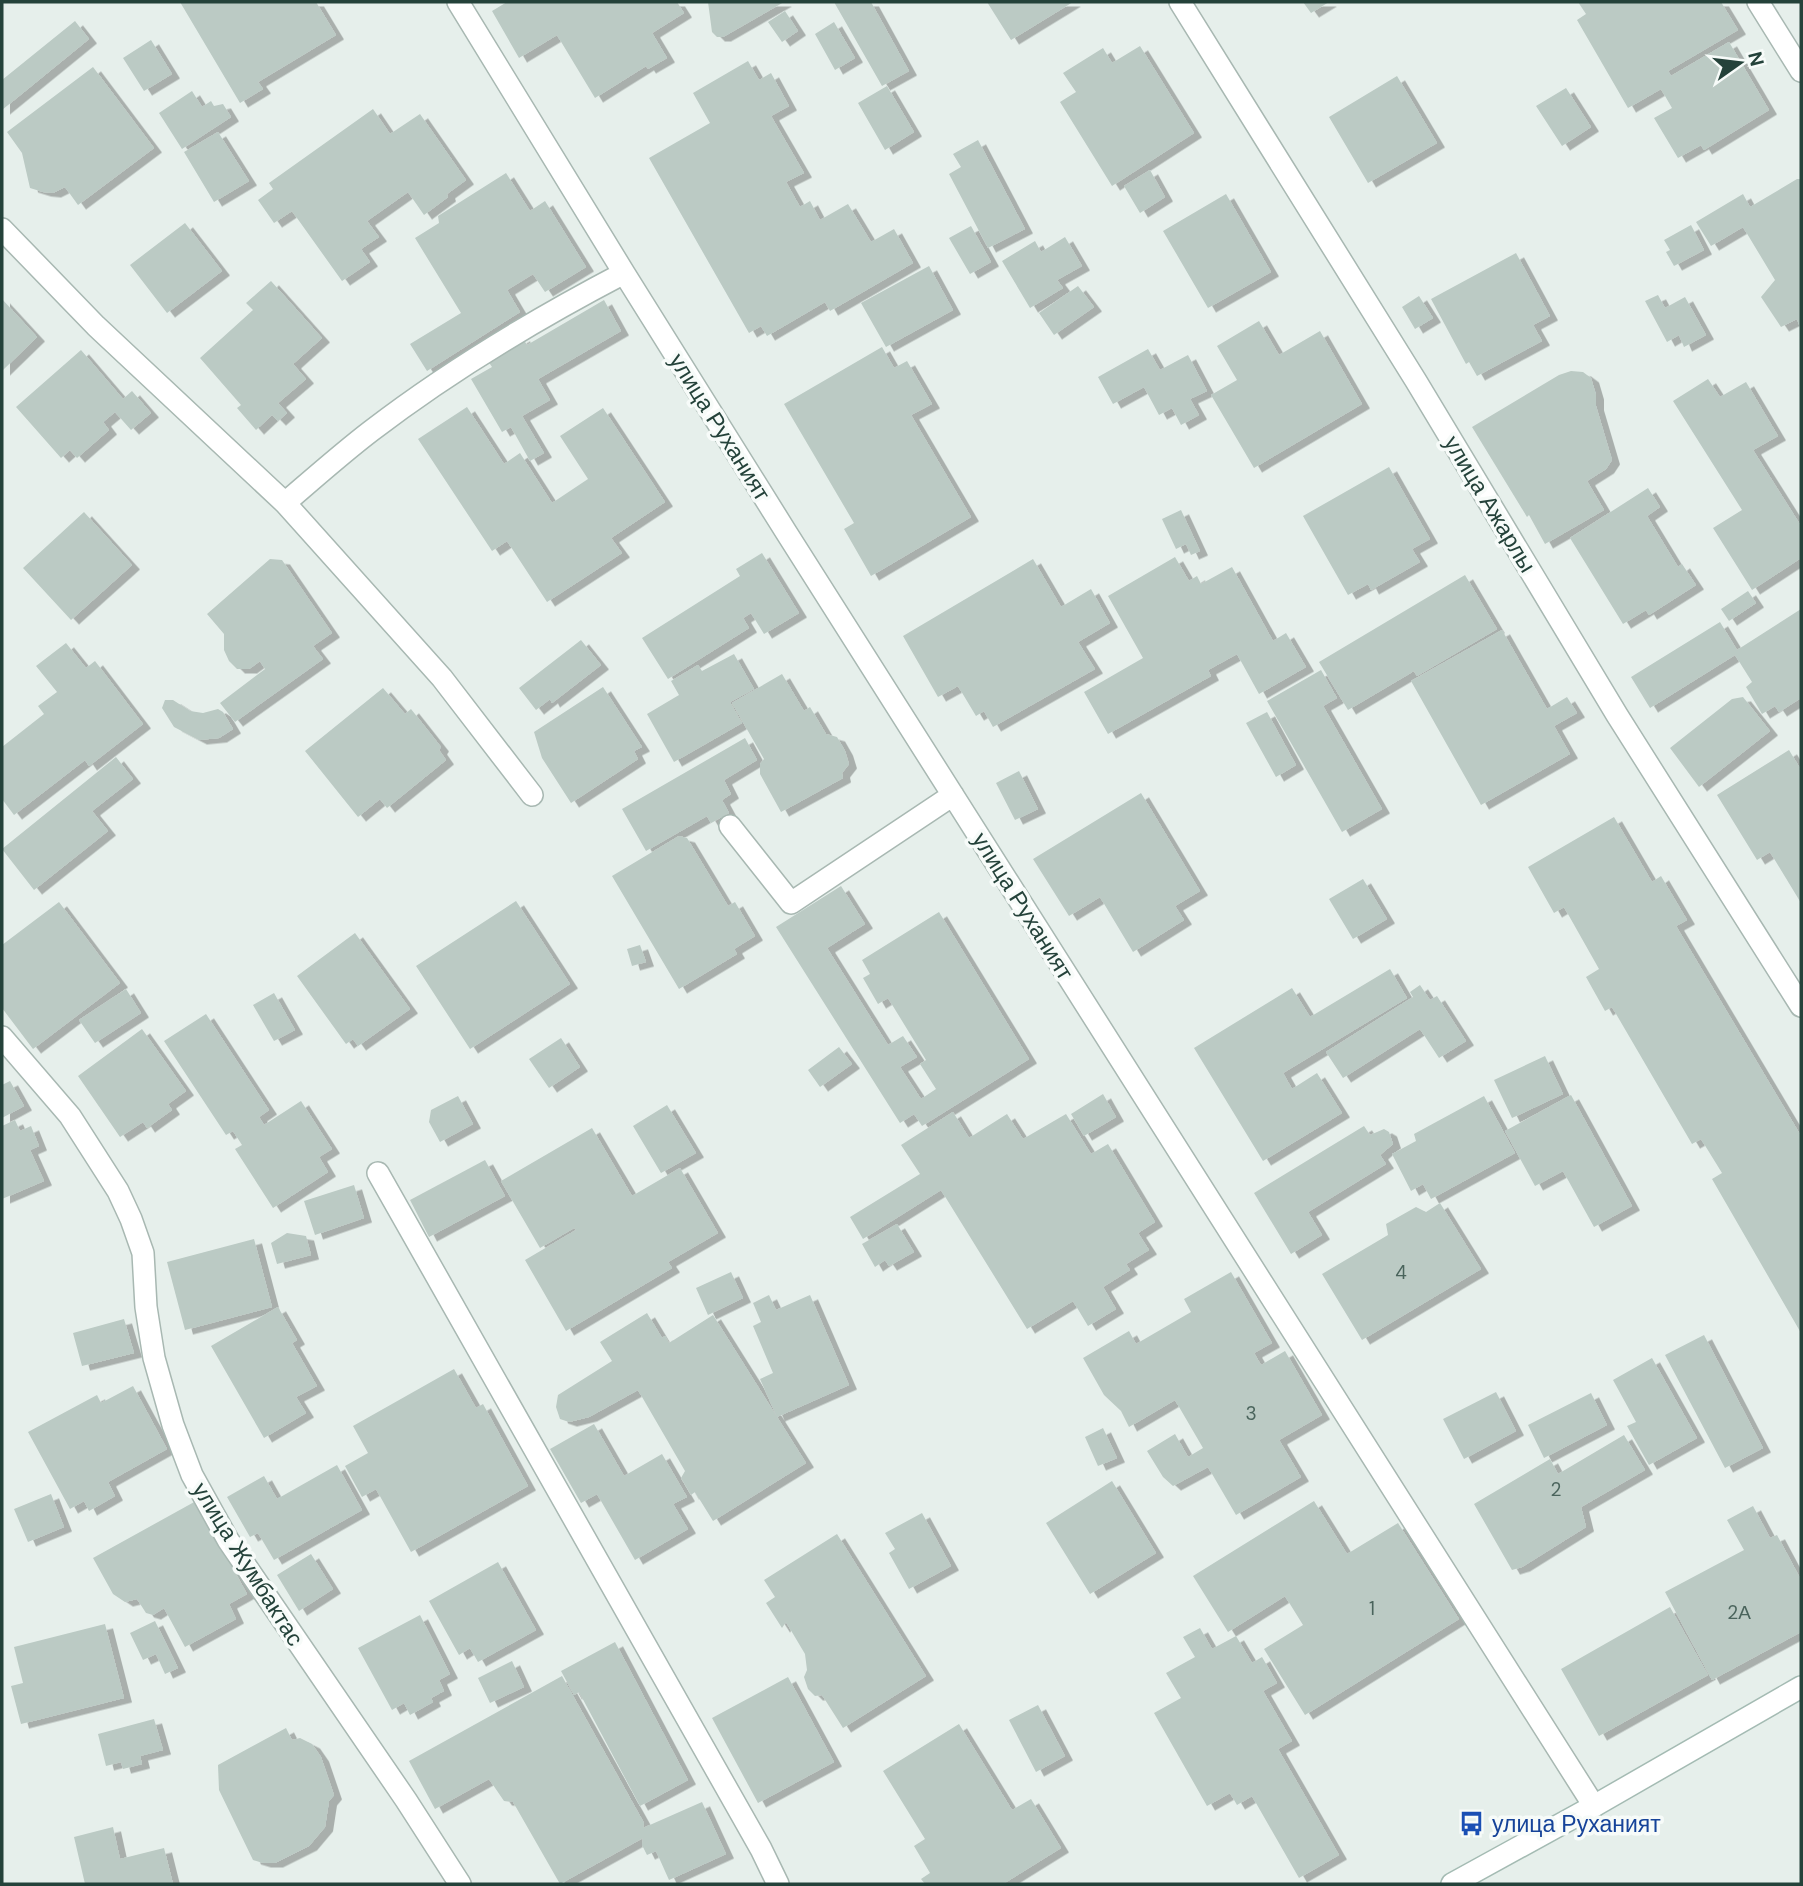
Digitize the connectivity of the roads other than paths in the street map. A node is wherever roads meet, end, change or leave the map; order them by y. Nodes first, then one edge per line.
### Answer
1 (458, 2) edge
2 (1180, 2) edge
3 (1758, 2) edge
4 (1801, 71) edge
5 (2, 229) edge
6 (624, 273) junction
7 (285, 503) junction
8 (532, 795) dead end
9 (953, 795) junction
10 (730, 826) dead end
11 (1801, 1006) edge
12 (2, 1037) edge
13 (378, 1173) dead end
14 (1801, 1687) edge
15 (1594, 1806) junction
16 (460, 1884) edge
17 (778, 1884) edge
18 (1452, 1884) edge

1 - 6 street, улица Руханият
2 - 11 street, улица Ажарлы
3 - 4 street
5 - 7 street
6 - 7 street
6 - 9 street, улица Руханият
7 - 8 street
9 - 10 street
9 - 15 street, улица Руханият
12 - 16 street, улица Жумбактас
13 - 17 street
14 - 15 street
15 - 18 street

